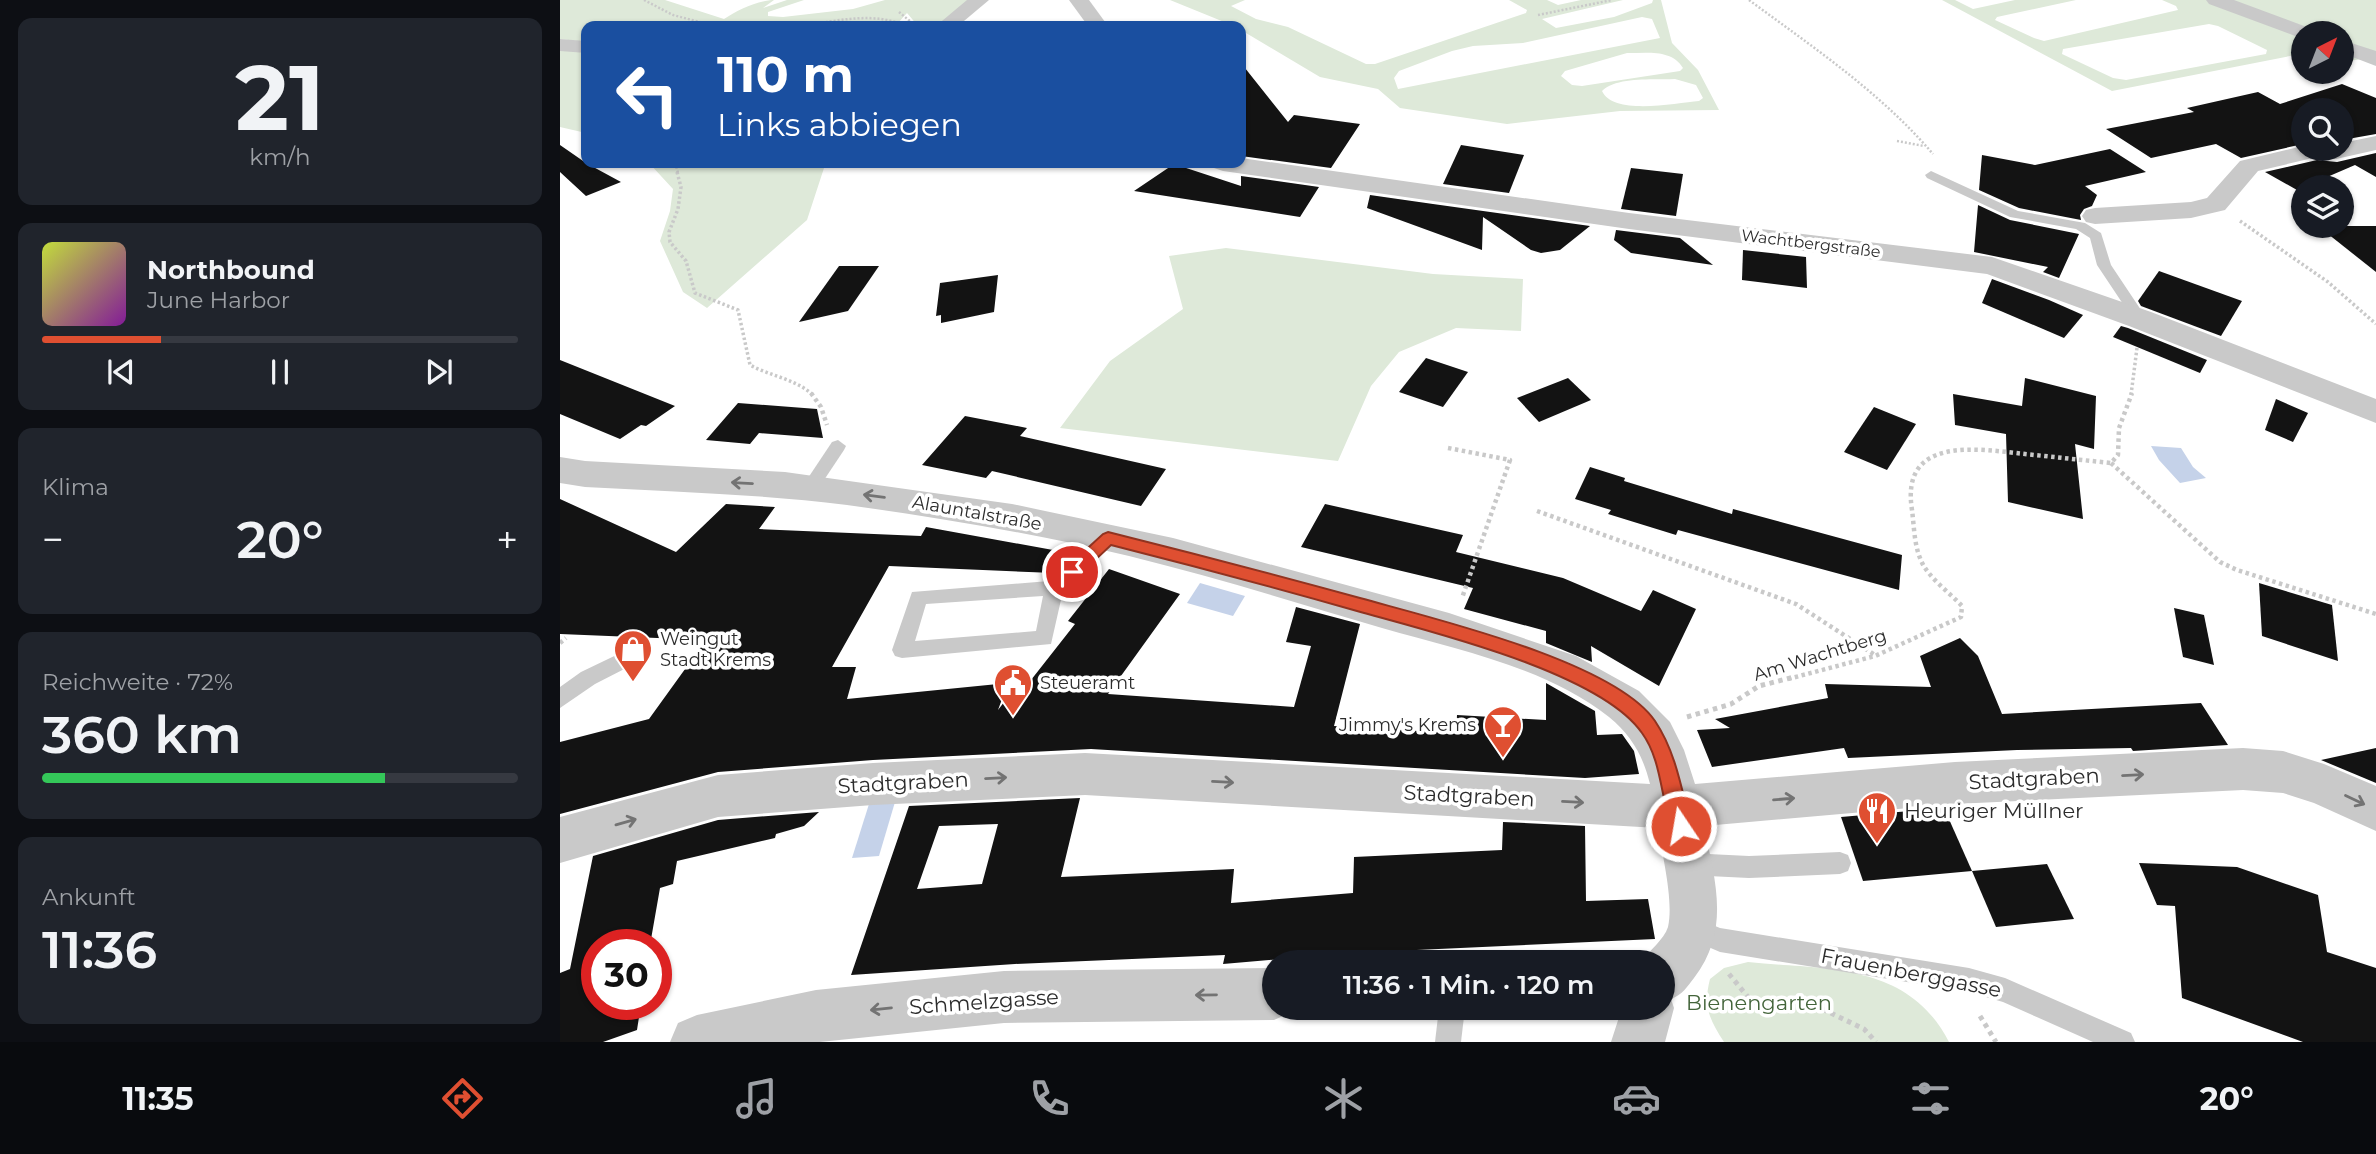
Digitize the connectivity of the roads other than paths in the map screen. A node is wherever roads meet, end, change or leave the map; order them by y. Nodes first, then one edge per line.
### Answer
1 (979, 0) edge
2 (1079, 0) edge
3 (2216, 0) edge
4 (952, 21) edge
5 (1094, 21) edge
6 (2291, 28) edge
7 (560, 45) edge
8 (581, 47) edge
9 (2354, 51) edge
10 (2376, 59) edge
11 (2376, 81) edge
12 (2376, 144) edge
13 (1246, 166) edge
14 (1931, 175) road end
15 (2095, 216) dead end
16 (2139, 331) junction
17 (2376, 412) edge
18 (834, 439) road end
19 (560, 470) edge
20 (810, 488) junction
21 (1108, 538) junction
22 (1054, 588) junction
23 (631, 656) dead end
24 (560, 699) edge
25 (1677, 807) junction
26 (2376, 809) edge
27 (560, 840) edge
28 (1840, 863) dead end
29 (1688, 864) junction
30 (1693, 929) junction
31 (1675, 961) edge
32 (1262, 994) edge
33 (1451, 1020) edge
34 (1644, 1020) edge
35 (697, 1042) edge
36 (1448, 1042) edge
37 (1638, 1042) edge
38 (2122, 1042) edge

1 - 4 street
2 - 5 street
3 - 6 street
7 - 8 street
9 - 10 street
10 - 11 street
12 - 15 street
13 - 16 street, Wachtbergstraße
14 - 16 lane
16 - 17 street, Wachtbergstraße
18 - 20 lane
20 -> 19 street, Alauntalstraße
21 -> 20 street, Alauntalstraße
21 - 22 lane
21 - 25 street, Alauntalstraße
22 - 22 lane
23 - 24 lane
25 -> 26 street, Stadtgraben
27 -> 25 street, Stadtgraben
25 - 29 street, Alauntalstraße
28 - 29 lane
29 - 30 street, Alauntalstraße
30 - 31 street
30 - 38 lane, Frauenberggasse
32 -> 35 street, Schmelzgasse
33 - 36 lane
34 - 37 street

